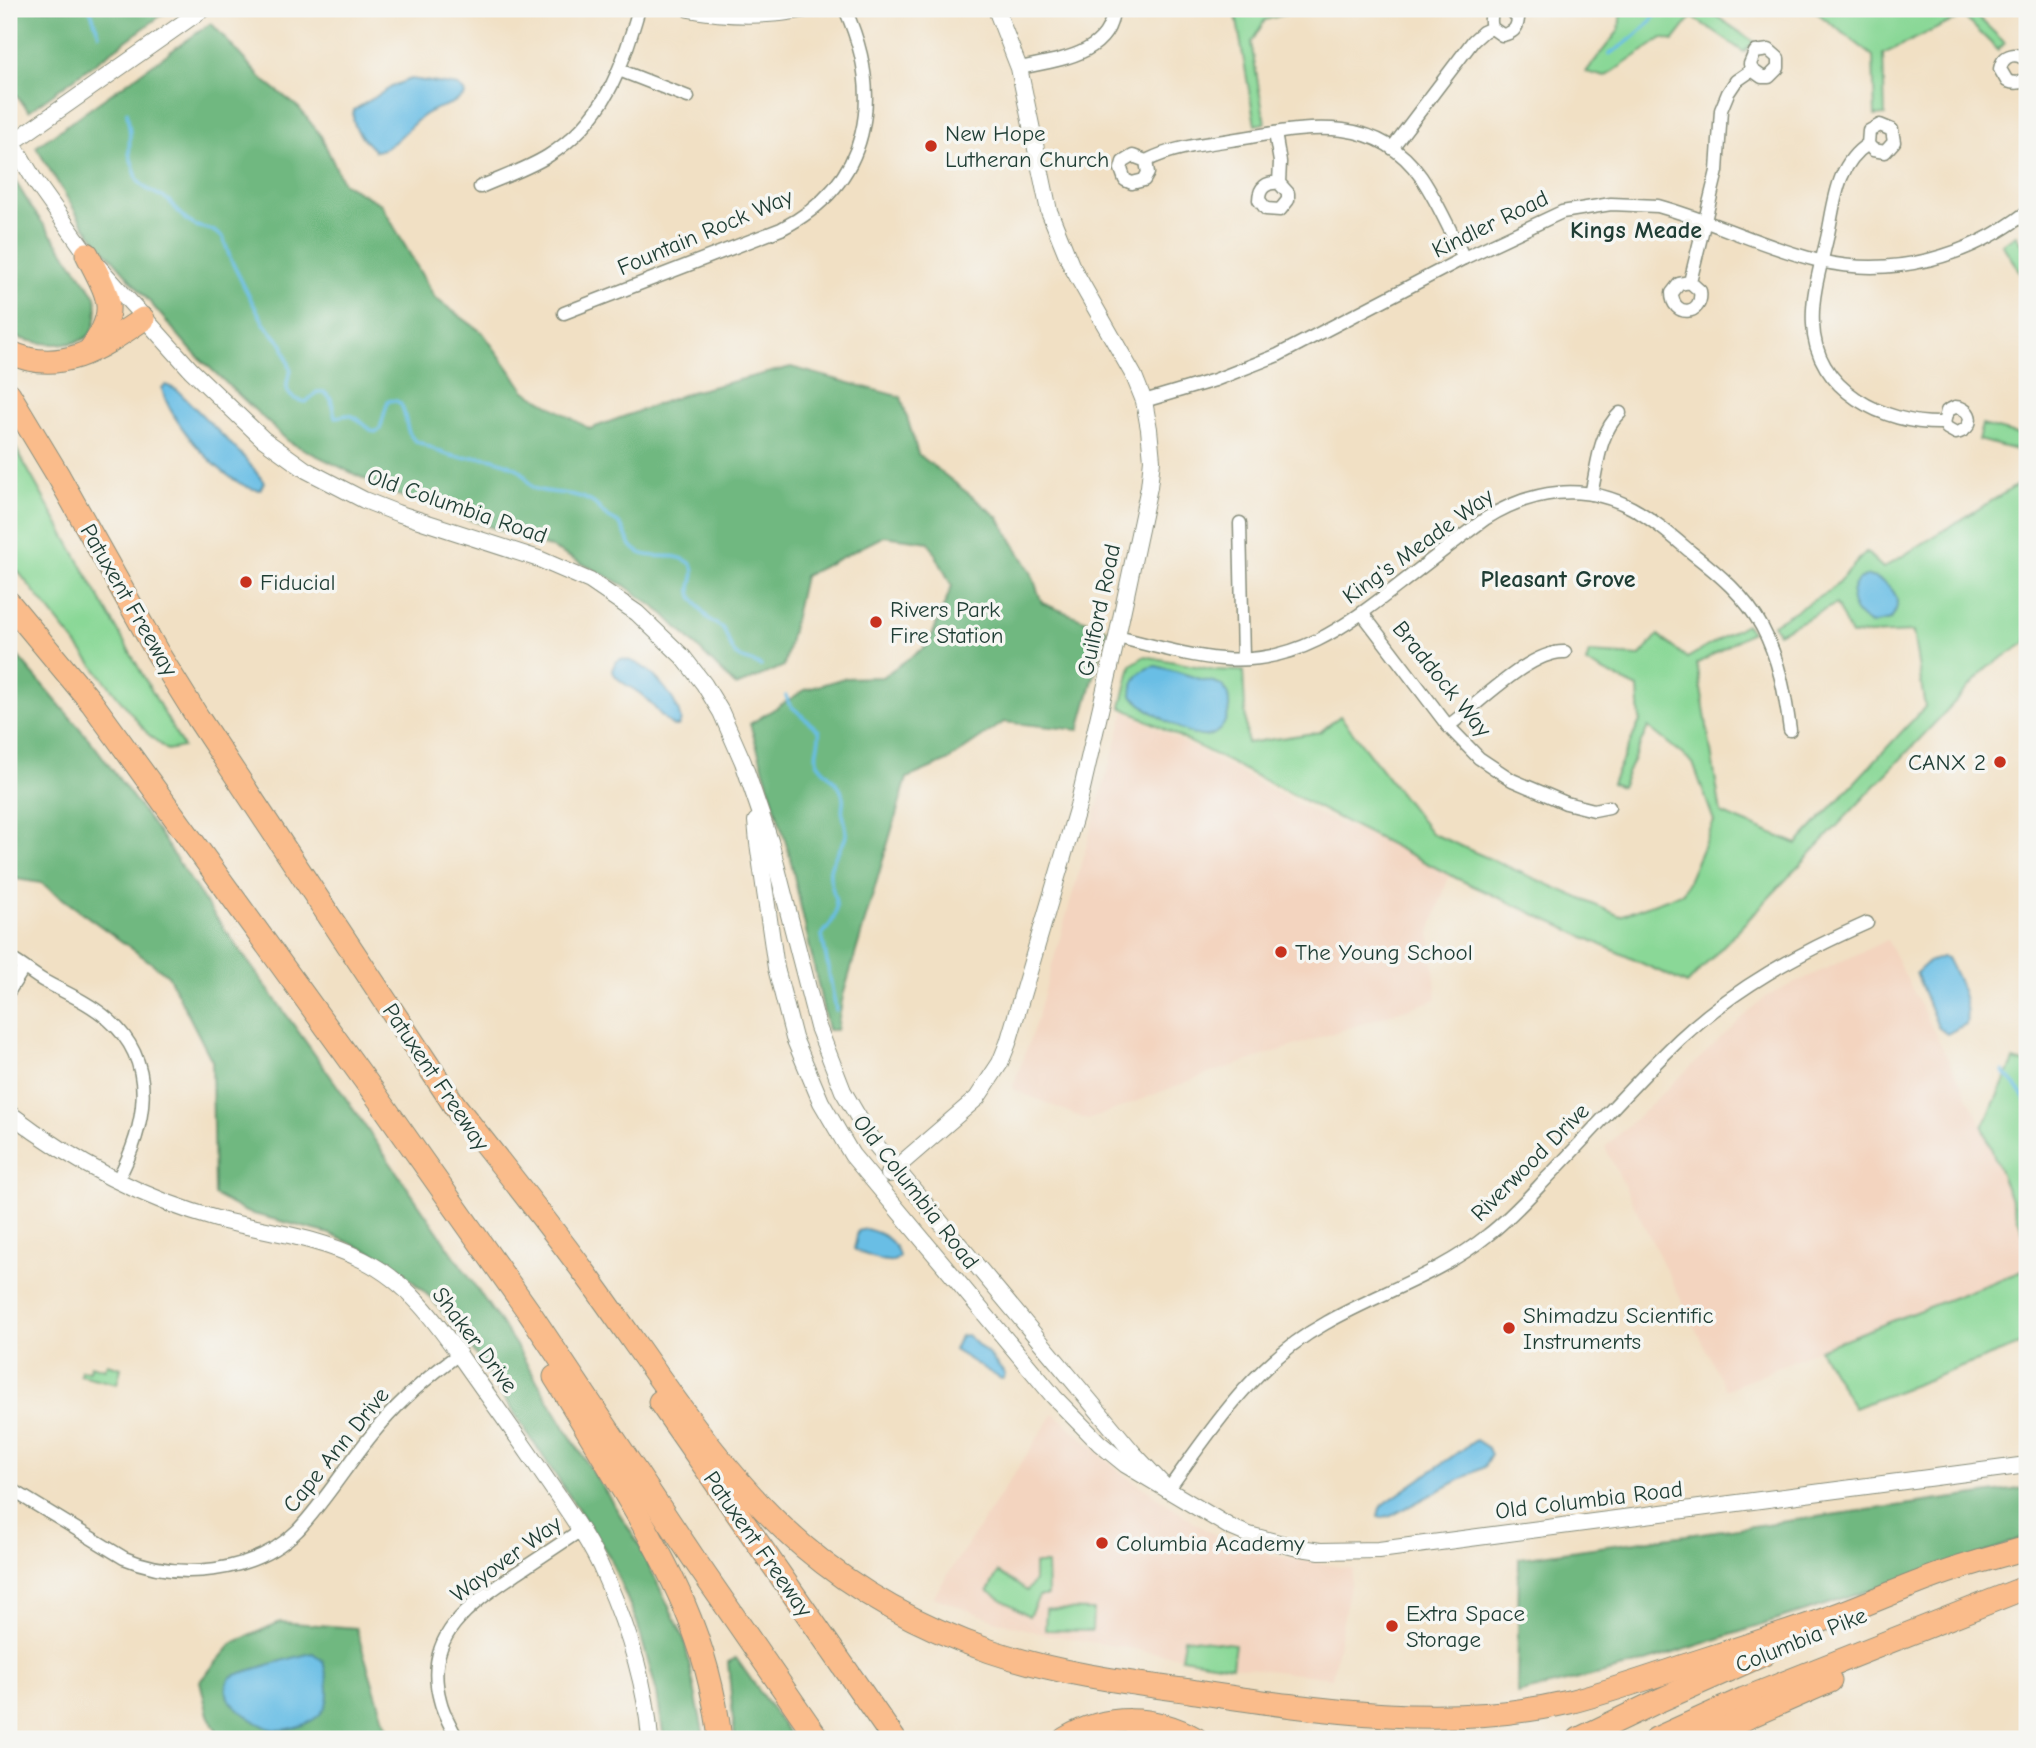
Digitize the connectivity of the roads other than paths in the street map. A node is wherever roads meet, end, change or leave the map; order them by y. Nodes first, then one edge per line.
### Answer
1 (203, 9) edge
2 (639, 9) edge
3 (689, 9) edge
4 (807, 9) edge
5 (845, 9) edge
6 (996, 9) edge
7 (1113, 9) edge
8 (1496, 9) edge
9 (1511, 9) edge
10 (1492, 28) junction
11 (2027, 61) edge
12 (1019, 68) junction
13 (619, 70) junction
14 (1752, 70) dead end
15 (2023, 79) edge
16 (2027, 95) edge
17 (688, 97) dead end
18 (1275, 133) junction
19 (10, 141) edge
20 (1868, 144) dead end
21 (1392, 148) junction
22 (1146, 162) dead end
23 (1279, 183) dead end
24 (480, 187) dead end
25 (2027, 212) edge
26 (1705, 221) junction
27 (87, 254) junction
28 (1464, 258) junction
29 (1823, 262) junction
30 (1689, 282) dead end
31 (564, 313) dead end
32 (143, 319) junction
33 (9, 352) edge
34 (86, 355) junction
35 (9, 394) edge
36 (1144, 401) junction
37 (1619, 414) dead end
38 (1944, 423) dead end
39 (1591, 494) junction
40 (1240, 523) dead end
41 (9, 603) edge
42 (1362, 613) junction
43 (1117, 637) junction
44 (1565, 652) dead end
45 (1242, 659) junction
46 (1448, 726) junction
47 (1790, 730) dead end
48 (755, 804) junction
49 (1609, 807) dead end
50 (1867, 923) dead end
51 (9, 958) edge
52 (23, 969) junction
53 (9, 991) edge
54 (374, 1094) junction
55 (453, 1103) junction
56 (9, 1113) edge
57 (896, 1170) junction
58 (117, 1181) junction
59 (876, 1184) junction
60 (459, 1354) junction
61 (2027, 1465) edge
62 (9, 1488) edge
63 (1168, 1490) junction
64 (581, 1530) junction
65 (2027, 1549) edge
66 (2027, 1589) edge
67 (457, 1739) edge
68 (650, 1739) edge
69 (720, 1739) edge
70 (818, 1739) edge
71 (894, 1739) edge
72 (1065, 1739) edge
73 (1196, 1739) edge
74 (1579, 1739) edge
75 (1656, 1739) edge
76 (1706, 1739) edge

1 - 19 street
2 - 13 street
3 - 4 street
5 - 31 street, Fountain Rock Way
6 - 12 street, Guilford Road
7 - 12 street
8 - 10 street
9 - 10 street
10 - 21 street
11 - 15 street
12 - 36 street, Guilford Road
13 - 17 street
13 - 24 street
14 - 26 street
15 - 16 street
18 - 21 street
18 - 22 street
18 - 23 street
19 - 27 street, Old Columbia Road
20 - 29 street
21 - 28 street
25 - 29 street, Kindler Road
26 - 28 street, Kindler Road
26 - 29 street, Kindler Road
26 - 30 street
27 - 32 street, Old Columbia Road
27 - 34 highway
28 - 36 street, Kindler Road
29 - 38 street
32 - 34 highway
32 - 48 street, Old Columbia Road
33 - 34 highway
35 - 55 highway, Patuxent Freeway
36 - 43 street, Guilford Road
37 - 39 street
39 - 42 street, King's Meade Way
39 - 47 street, King's Meade Way
40 - 45 street
41 - 54 highway
42 - 45 street, King's Meade Way
42 - 46 street, Braddock Way
43 - 45 street, King's Meade Way
43 - 57 street, Guilford Road
44 - 46 street
46 - 49 street, Braddock Way
48 - 57 street, Old Columbia Road
48 - 59 street, Old Columbia Road
50 - 63 street, Riverwood Drive
51 - 52 street
52 - 53 street
52 - 58 street
54 - 69 highway
54 - 70 highway
55 - 65 highway
55 - 71 highway, Patuxent Freeway
56 - 58 street, Shaker Drive
57 - 59 street, Guilford Road
57 - 63 street, Old Columbia Road
58 - 60 street, Shaker Drive
59 - 63 street, Old Columbia Road
60 - 62 street, Cape Ann Drive
60 - 64 street, Shaker Drive
61 - 63 street, Old Columbia Road
64 - 67 street, Wayover Way
64 - 68 street, Shaker Drive
65 - 74 highway, Columbia Pike
66 - 75 highway, Columbia Pike
66 - 76 highway
72 - 73 highway

